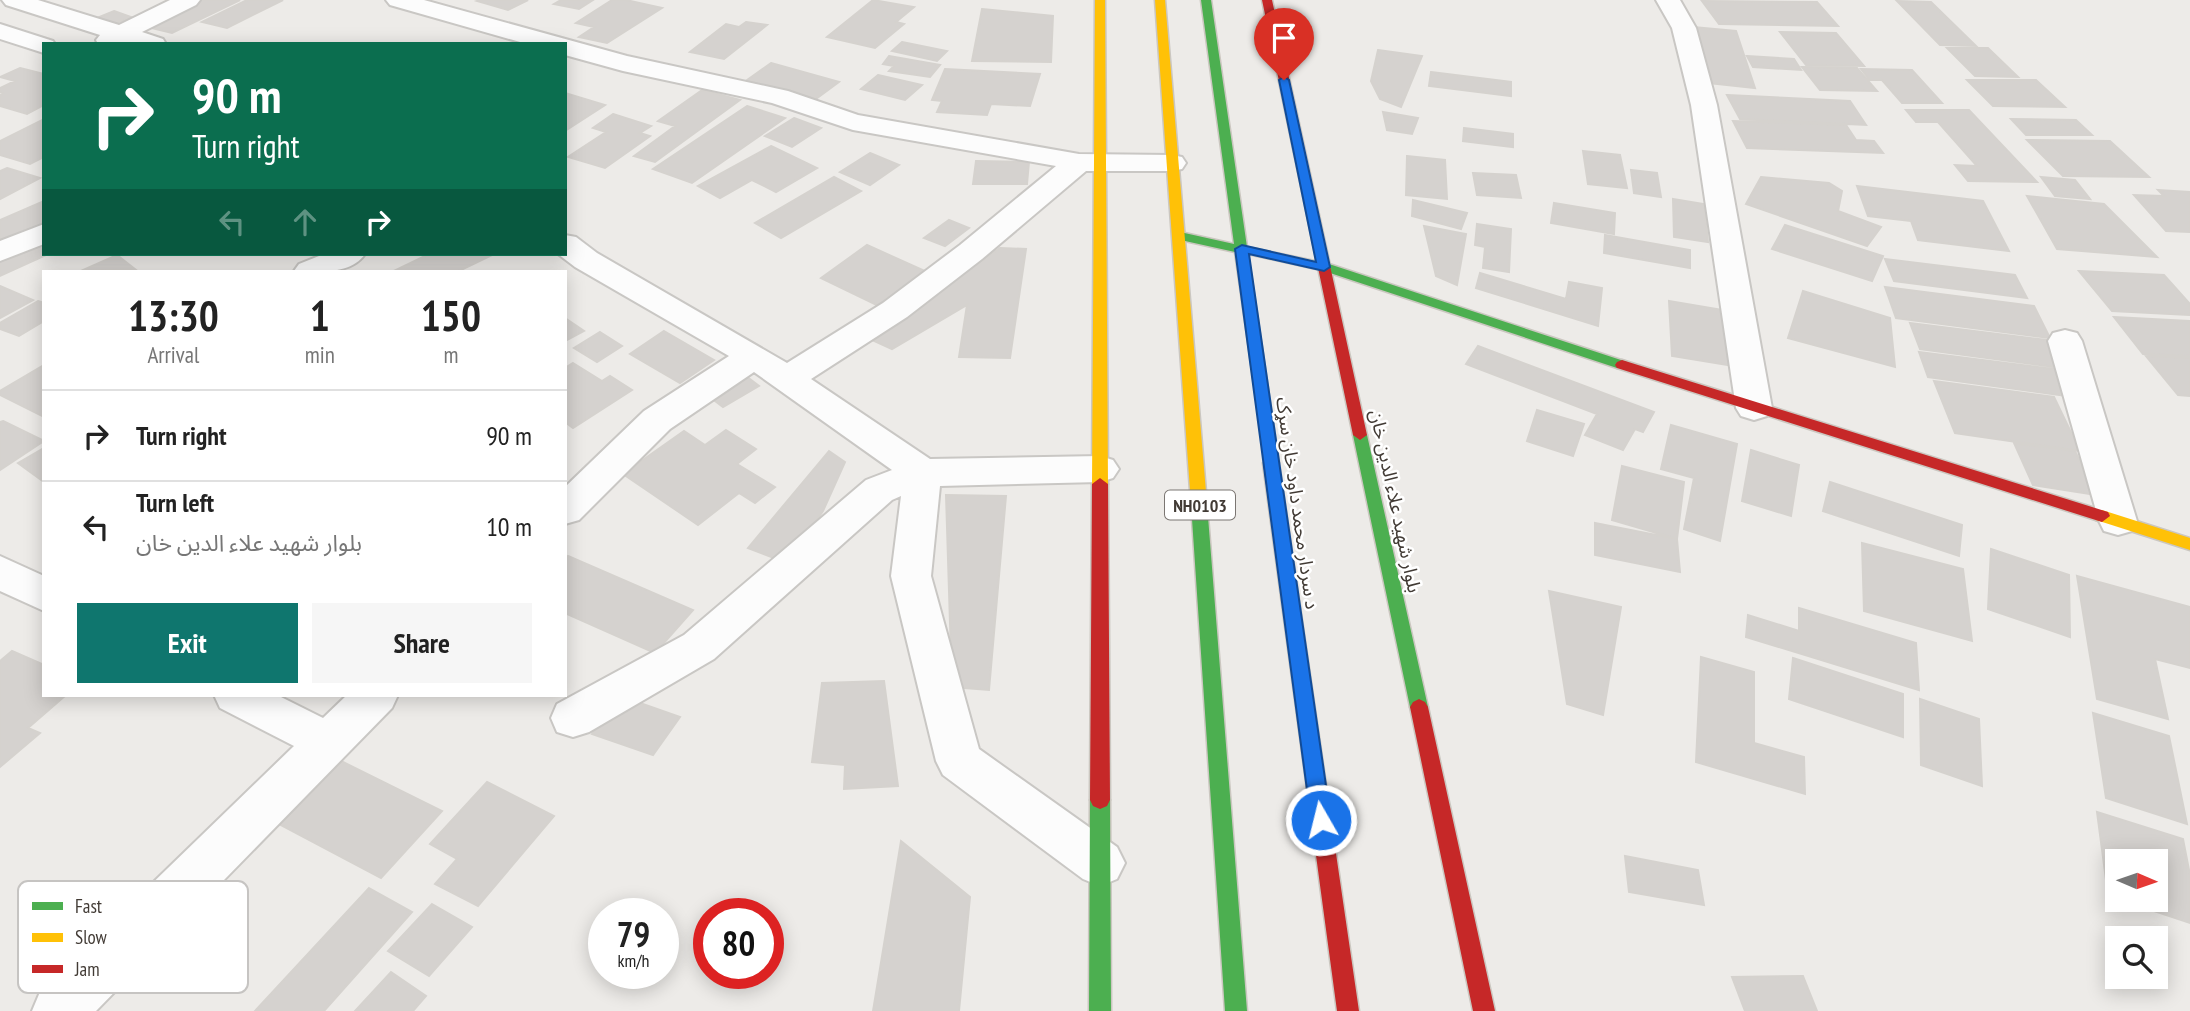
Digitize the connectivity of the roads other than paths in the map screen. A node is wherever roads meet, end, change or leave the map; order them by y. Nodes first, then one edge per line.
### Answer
1 (14, 0) edge
2 (188, 0) edge
3 (398, 0) edge
4 (1100, 0) edge
5 (1160, 0) edge
6 (1206, 0) edge
7 (1267, 0) edge
8 (1668, 0) edge
9 (0, 31) edge
10 (122, 33) junction
11 (104, 42) edge
12 (148, 42) edge
13 (548, 42) edge
14 (42, 45) edge
15 (567, 48) edge
16 (1090, 162) junction
17 (1172, 163) junction
18 (42, 234) edge
19 (1180, 236) junction
20 (567, 246) edge
21 (1242, 249) junction
22 (0, 252) edge
23 (345, 256) edge
24 (1324, 267) junction
25 (312, 270) edge
26 (2065, 341) dead end
27 (770, 367) junction
28 (1754, 408) junction
29 (1100, 469) junction
30 (923, 473) junction
31 (567, 508) edge
32 (2118, 522) junction
33 (2190, 544) edge
34 (0, 572) edge
35 (42, 595) edge
36 (240, 697) edge
37 (374, 697) edge
38 (573, 718) dead end
39 (328, 742) junction
40 (1100, 863) junction
41 (189, 881) edge
42 (77, 993) edge
43 (59, 1011) edge
44 (1100, 1011) edge
45 (1236, 1011) edge
46 (1348, 1011) edge
47 (1484, 1011) edge

1 - 10 street
2 - 10 street
3 - 13 street
4 - 16 main road
5 - 17 main road, NH0103
6 - 21 main road, د سردار محمد داود خان سړک
7 - 24 main road, بلوار شهید علاء الدین خان
8 - 28 street
9 - 14 street
10 - 11 street
10 - 12 street
15 - 16 street
16 - 17 street
16 - 27 street
16 - 29 main road
17 - 19 main road, NH0103
18 - 22 street
19 - 21 main road
19 - 45 main road, NH0103
20 - 27 street
21 - 24 main road
21 - 46 main road, د سردار محمد داود خان سړک
23 - 25 street
24 - 28 main road
24 - 47 main road, بلوار شهید علاء الدین خان
26 - 32 street
27 - 30 street
27 - 31 street
28 - 32 main road
29 - 30 street
29 - 40 main road
30 - 38 street
30 - 40 street
32 - 33 main road
34 - 35 street
36 - 39 street
37 - 39 street
39 - 41 street
40 - 44 main road
42 - 43 street

